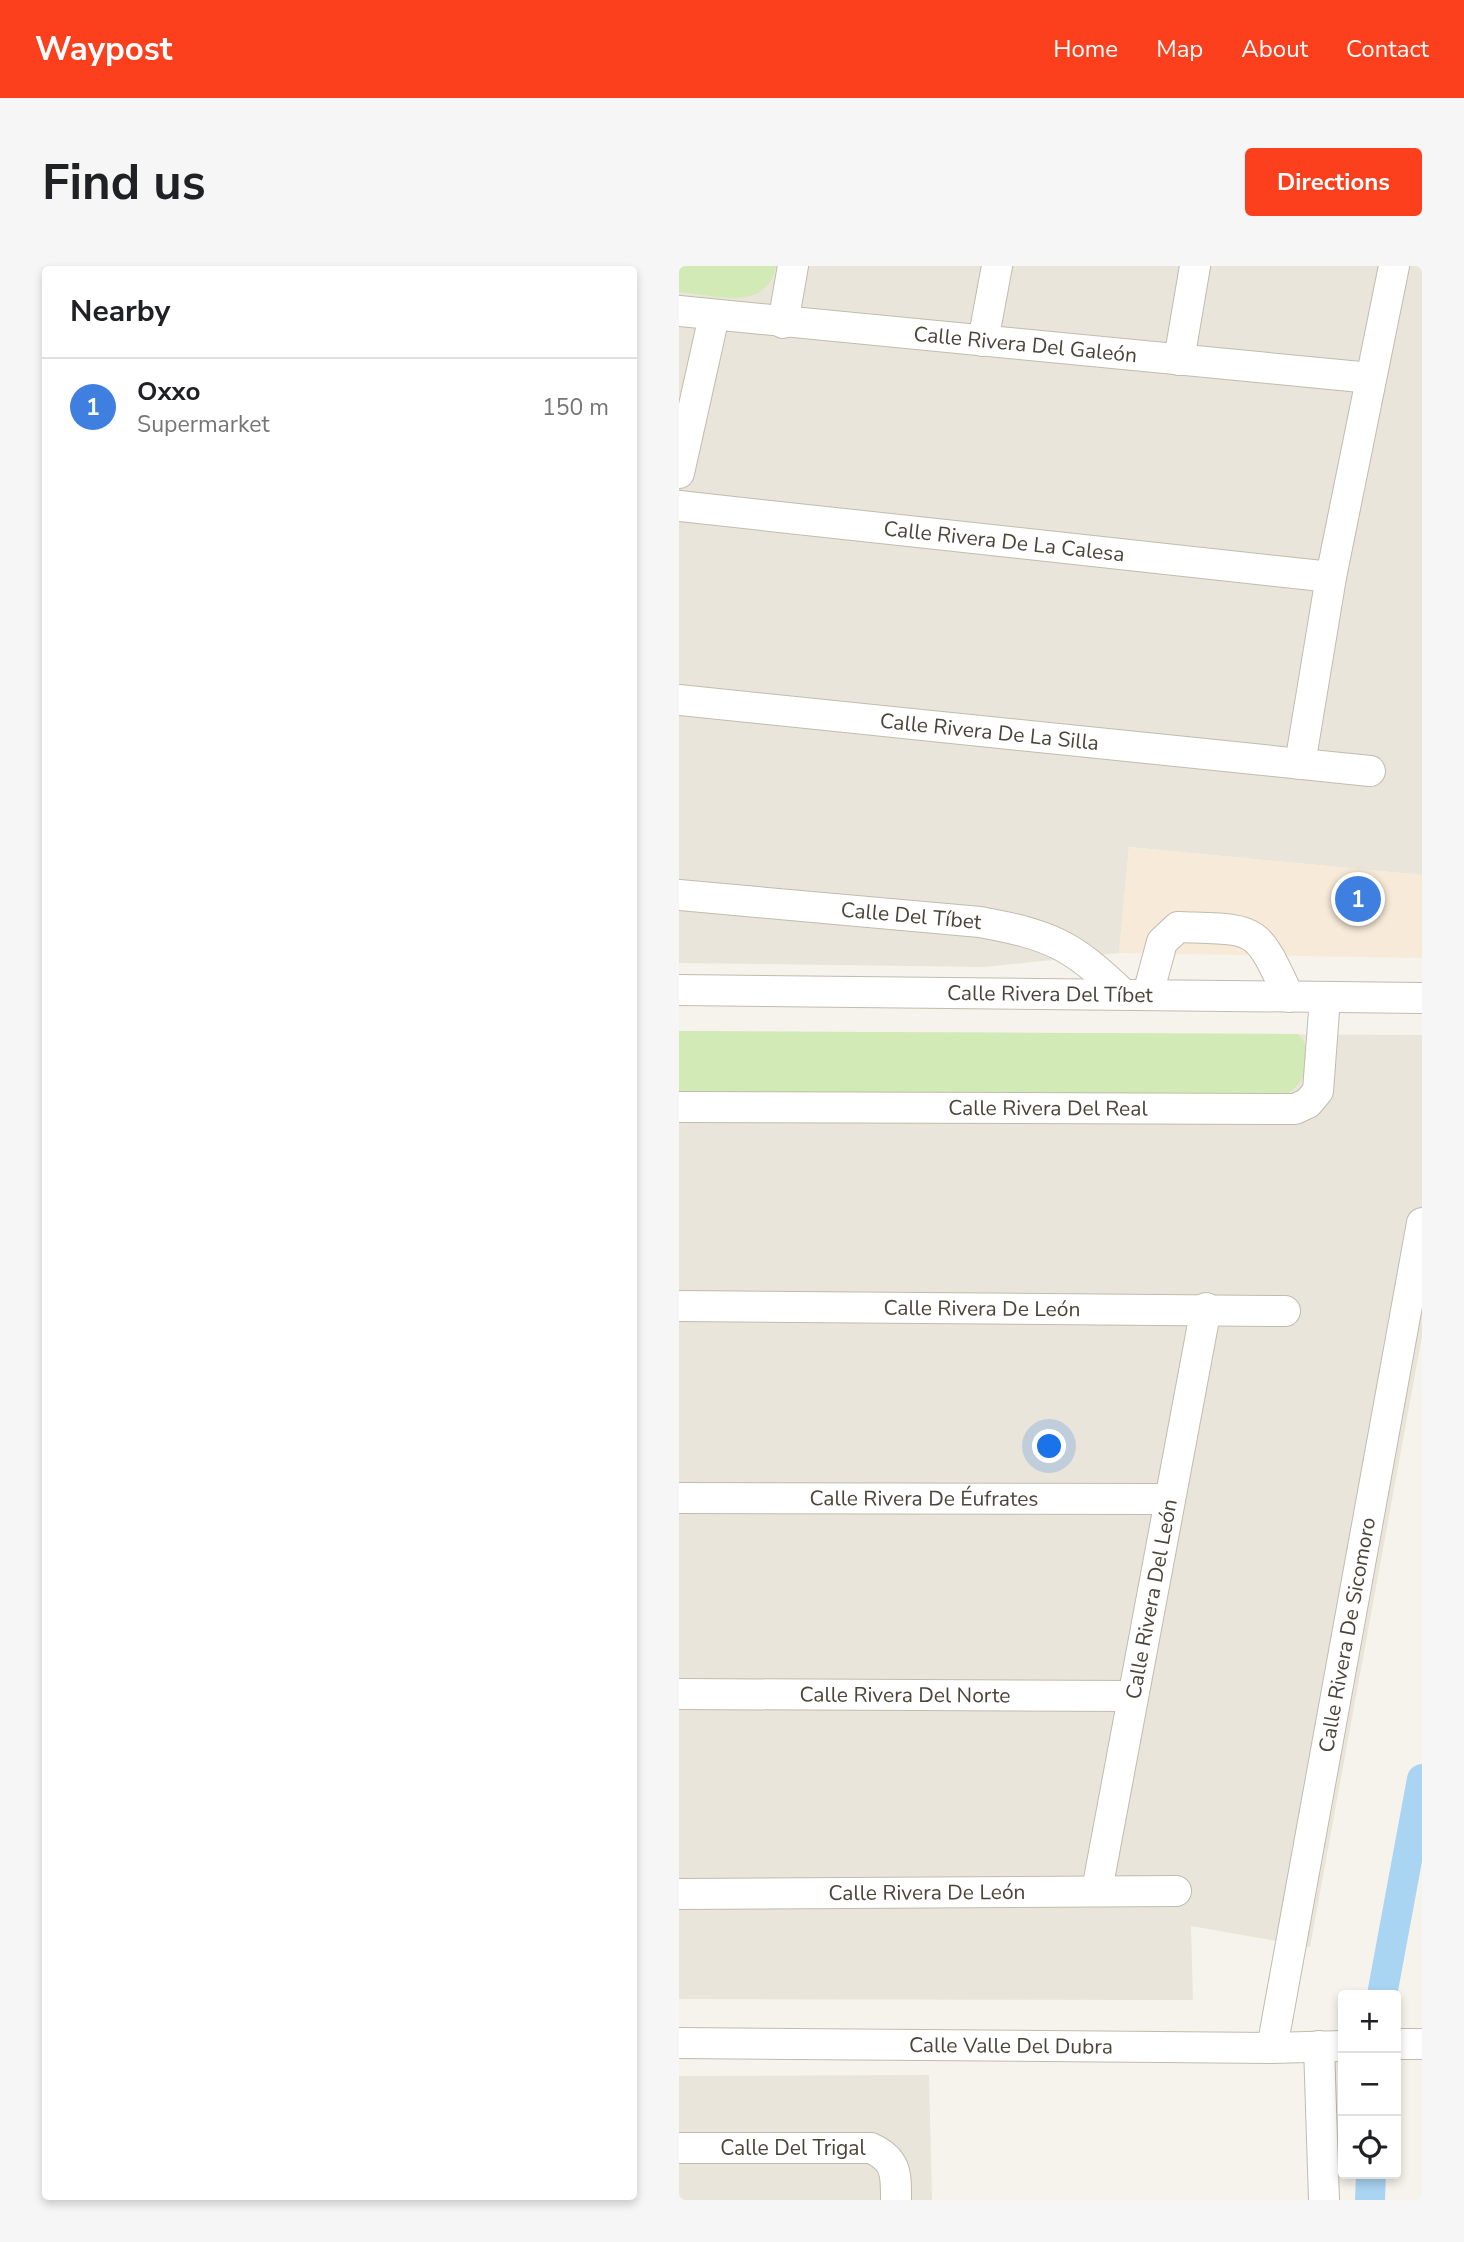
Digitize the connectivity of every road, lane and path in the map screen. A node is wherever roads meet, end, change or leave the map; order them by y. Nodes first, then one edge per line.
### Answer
1 (793, 266) edge
2 (996, 266) edge
3 (1195, 266) edge
4 (1394, 266) edge
5 (679, 311) edge
6 (715, 316) junction
7 (783, 323) junction
8 (983, 341) junction
9 (1179, 360) junction
10 (1371, 378) junction
11 (679, 473) edge
12 (679, 506) edge
13 (1331, 577) junction
14 (679, 700) edge
15 (1300, 764) junction
16 (1370, 771) dead end
17 (679, 895) edge
18 (679, 990) edge
19 (1135, 993) junction
20 (1289, 997) junction
21 (1325, 998) junction
22 (1422, 998) edge
23 (679, 1107) edge
24 (1422, 1223) edge
25 (679, 1306) edge
26 (1206, 1308) junction
27 (1285, 1311) dead end
28 (679, 1498) edge
29 (1168, 1499) junction
30 (679, 1694) edge
31 (1131, 1696) junction
32 (1097, 1890) junction
33 (1176, 1891) dead end
34 (679, 1894) edge
35 (679, 2043) edge
36 (1422, 2044) edge
37 (1401, 2045) edge
38 (1335, 2046) edge
39 (1272, 2049) junction
40 (679, 2148) edge
41 (896, 2200) edge
42 (1324, 2200) edge

1 - 7 street
2 - 8 street
3 - 9 street
4 - 10 street
5 - 6 street, Calle Rivera Del Galeón
6 - 7 street, Calle Rivera Del Galeón
6 - 11 street
7 - 8 street, Calle Rivera Del Galeón
8 - 9 street, Calle Rivera Del Galeón
9 - 10 street, Calle Rivera Del Galeón
10 - 13 street
12 - 13 street, Calle Rivera De La Calesa
13 - 15 street
14 - 15 street, Calle Rivera De La Silla
15 - 16 street, Calle Rivera De La Silla
17 - 19 street, Calle Del Tíbet
18 - 19 street, Calle Rivera Del Tíbet
19 - 20 street, Calle Rivera Del Tíbet
19 - 20 street
20 - 21 street, Calle Rivera Del Tíbet
21 - 22 street, Calle Rivera Del Tíbet
21 - 23 street, Calle Rivera Del Real
24 - 39 street, Calle Rivera De Sicomoro
25 - 26 street, Calle Rivera De León
26 - 27 street, Calle Rivera De León
26 - 29 street, Calle Rivera Del León
28 - 29 street, Calle Rivera De Éufrates
29 - 31 street, Calle Rivera Del León
30 - 31 street, Calle Rivera Del Norte
31 - 32 street, Calle Rivera Del León
32 - 33 street, Calle Rivera De León
32 - 34 street, Calle Rivera De León
35 - 39 street, Calle Valle Del Dubra
36 - 37 street
38 - 39 street, Calle Valle Del Dubra
38 - 42 street
40 - 41 street, Calle Del Trigal

